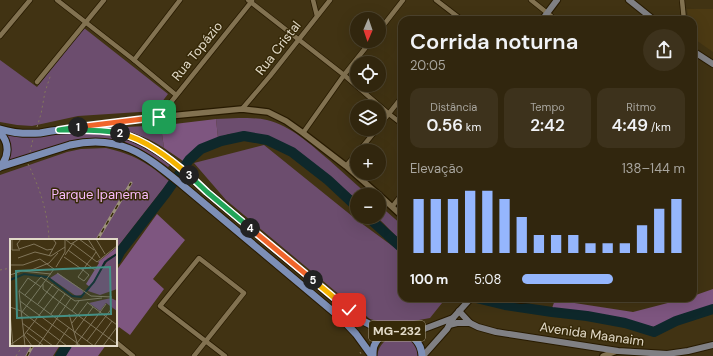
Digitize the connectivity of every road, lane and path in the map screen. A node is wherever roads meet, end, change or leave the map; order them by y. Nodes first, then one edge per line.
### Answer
1 (30, 0) edge
2 (57, 0) edge
3 (104, 0) edge
4 (180, 0) edge
5 (313, 0) edge
6 (330, 0) edge
7 (403, 0) edge
8 (436, 0) edge
9 (531, 0) edge
10 (557, 0) edge
11 (629, 0) edge
12 (682, 0) edge
13 (251, 1) edge
14 (547, 13) junction
15 (317, 16) junction
16 (455, 16) edge
17 (545, 16) edge
18 (551, 16) edge
19 (649, 16) edge
20 (684, 16) edge
21 (386, 22) edge
22 (86, 23) junction
23 (0, 26) edge
24 (5, 30) junction
25 (0, 36) edge
26 (299, 39) junction
27 (365, 48) edge
28 (697, 54) edge
29 (134, 60) junction
30 (52, 63) junction
31 (713, 64) edge
32 (344, 75) junction
33 (38, 82) dead end
34 (176, 95) junction
35 (398, 102) edge
36 (242, 109) junction
37 (389, 114) junction
38 (159, 117) junction
39 (386, 118) edge
40 (398, 121) edge
41 (0, 129) edge
42 (59, 130) junction
43 (0, 133) edge
44 (35, 133) junction
45 (303, 133) junction
46 (371, 136) edge
47 (365, 144) edge
48 (28, 161) junction
49 (350, 161) edge
50 (346, 166) junction
51 (0, 167) edge
52 (371, 188) edge
53 (398, 199) edge
54 (386, 201) edge
55 (392, 206) junction
56 (398, 212) edge
57 (49, 239) edge
58 (10, 268) edge
59 (0, 270) edge
60 (467, 302) edge
61 (461, 309) junction
62 (453, 318) junction
63 (470, 323) junction
64 (449, 325) junction
65 (398, 331) junction
66 (406, 332) junction
67 (206, 341) junction
68 (117, 343) edge
69 (713, 345) edge
70 (22, 346) edge
71 (618, 351) junction
72 (16, 356) edge
73 (133, 356) edge
74 (194, 356) edge
75 (224, 356) edge
76 (373, 356) edge
77 (422, 356) edge
78 (603, 356) edge

1 - 24 street
2 - 22 street
3 - 22 street
4 - 29 street
5 - 15 street
6 - 15 street, Rua Cristal
7 - 21 street
8 - 16 street
9 - 14 street
10 - 14 main road
11 - 19 main road
12 - 20 street
13 - 26 street
13 - 34 street, Rua Topázio
14 - 17 main road
14 - 18 street
15 - 26 street, Rua Cristal
22 - 29 street
22 - 30 street
23 - 24 street
24 - 25 street
26 - 32 street
26 - 36 street, Rua Cristal
27 - 32 street
28 - 31 main road
29 - 34 street
30 - 33 street
30 - 44 path
32 - 37 street
32 - 45 street
34 - 38 street, Rua Topázio
35 - 37 street
36 - 38 street
36 - 45 street
37 - 39 street
37 - 40 street
38 - 42 street
41 - 44 main road, MG-232
42 - 44 main road, MG-232
42 - 65 main road, MG-232
43 - 51 main road, MG-232
44 - 48 path
45 - 50 street
46 - 47 street
48 - 51 main road, MG-232
48 - 57 path
48 - 76 main road, MG-232
49 - 50 street
50 - 52 street
53 - 55 street
54 - 55 street
55 - 56 street
58 - 59 path
60 - 61 main road
61 - 62 main road
61 - 63 main road, Avenida Maanaim
62 - 64 main road
62 - 66 main road
63 - 64 main road, Avenida Maanaim
63 - 71 main road, Avenida Maanaim
64 - 77 main road
65 - 66 main road, MG-232
65 - 76 main road, MG-232
66 - 77 main road, MG-232
67 - 67 street
67 - 74 street
67 - 75 street
68 - 73 street
69 - 71 main road, Avenida Maanaim
70 - 72 path
71 - 78 street

